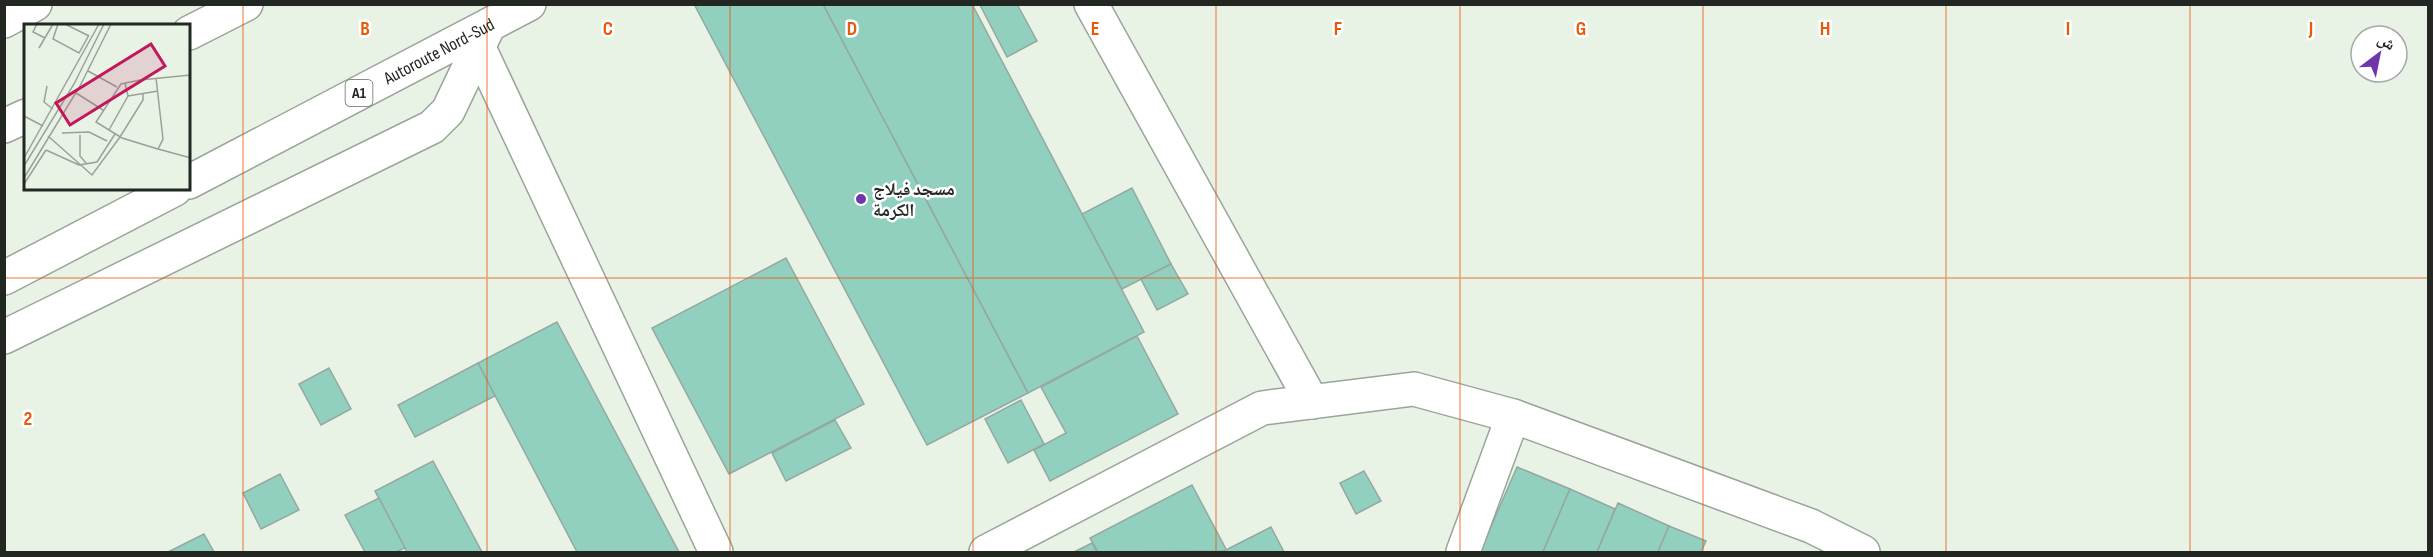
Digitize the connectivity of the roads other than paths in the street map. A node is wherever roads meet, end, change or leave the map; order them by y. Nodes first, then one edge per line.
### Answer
1 (35, 4) edge
2 (246, 4) edge
3 (529, 4) edge
4 (1091, 4) edge
5 (4, 21) edge
6 (190, 32) edge
7 (484, 37) junction
8 (24, 117) edge
9 (4, 126) edge
10 (190, 182) edge
11 (173, 190) edge
12 (4, 278) edge
13 (4, 337) edge
14 (1312, 402) junction
15 (1513, 417) junction
16 (716, 552) edge
17 (986, 552) edge
18 (1463, 552) edge
19 (1863, 552) edge

1 - 5 main road
2 - 6 main road
3 - 7 main road, Autoroute Nord-Sud / A1
4 - 14 main road
7 - 10 main road, Autoroute Nord-Sud / A1
7 - 13 main road
7 - 16 main road
8 - 9 main road
11 - 12 main road
14 - 15 main road
14 - 17 main road
15 - 18 main road
15 - 19 main road

